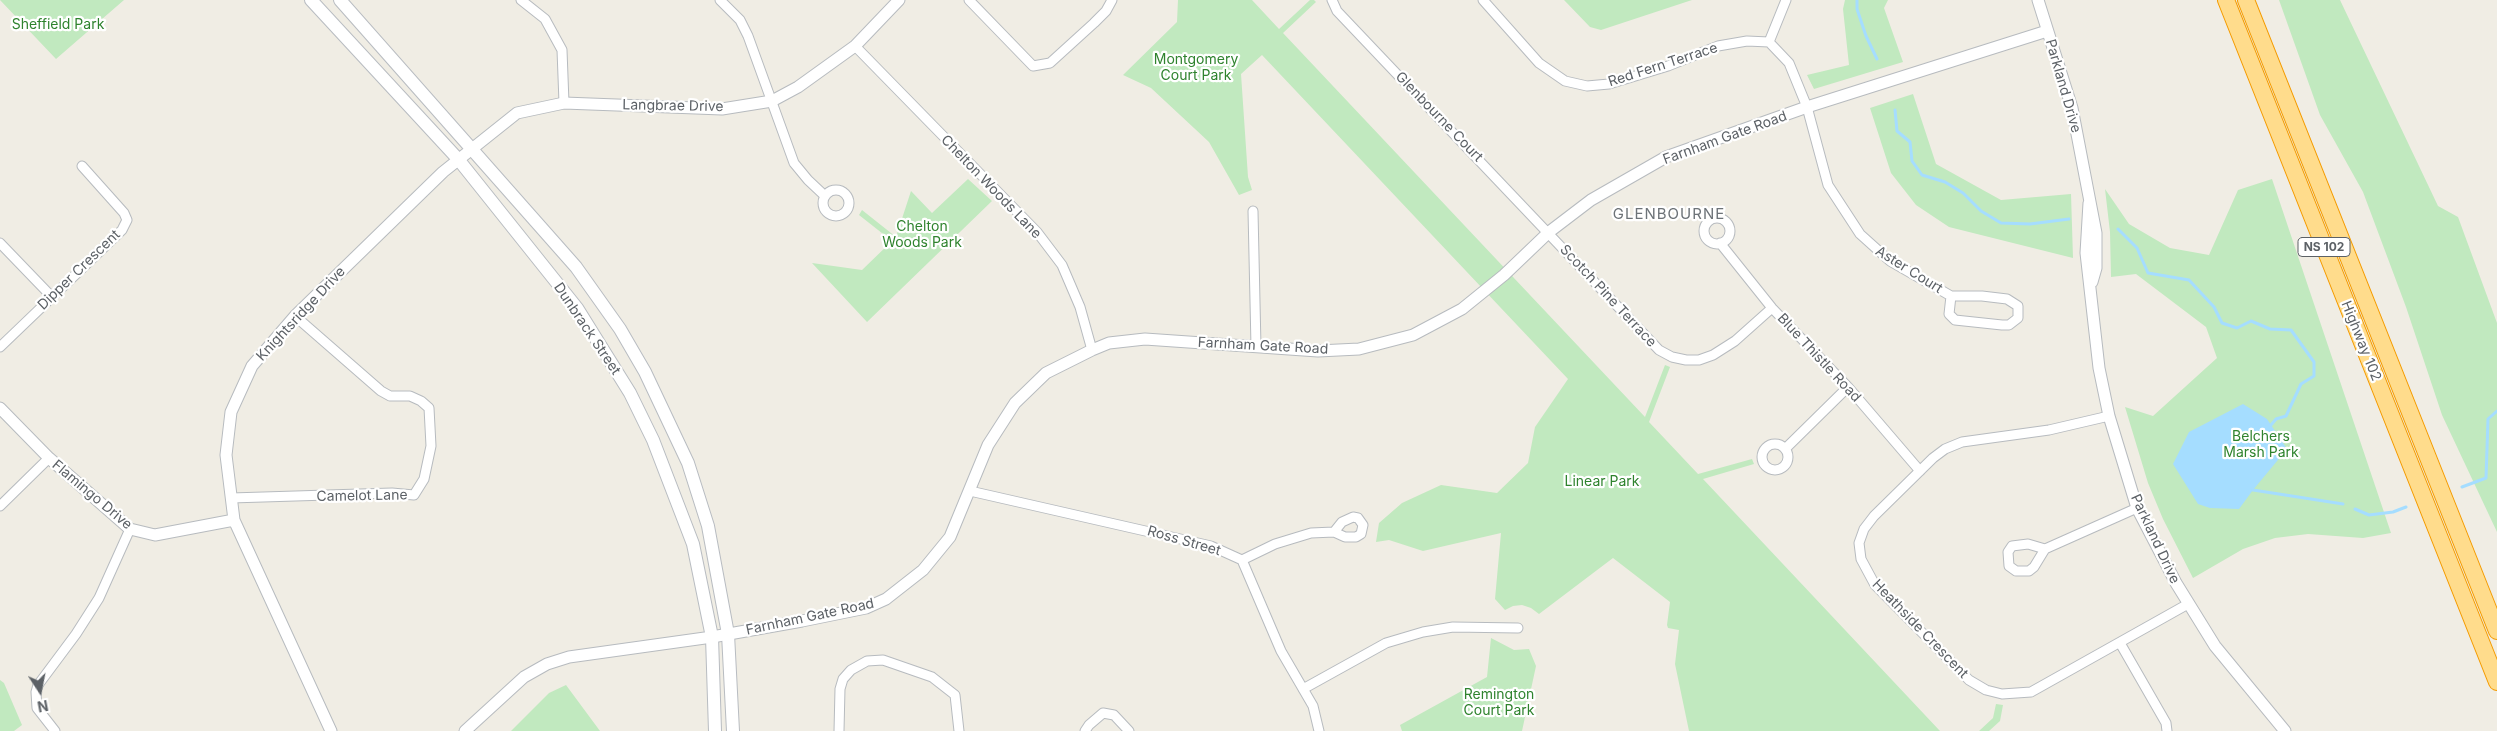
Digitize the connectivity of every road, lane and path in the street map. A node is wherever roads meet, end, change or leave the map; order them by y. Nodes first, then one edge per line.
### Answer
1 (311, 0) edge
2 (340, 0) edge
3 (522, 0) edge
4 (720, 0) edge
5 (899, 0) edge
6 (969, 0) edge
7 (1112, 0) edge
8 (1332, 0) edge
9 (1483, 0) edge
10 (1786, 0) edge
11 (2038, 0) edge
12 (2226, 0) edge
13 (2246, 0) edge
14 (2047, 31) junction
15 (1769, 42) junction
16 (855, 46) junction
17 (772, 101) junction
18 (564, 103) junction
19 (1807, 107) junction
20 (471, 148) junction
21 (458, 159) junction
22 (82, 166) dead end
23 (826, 196) dead end
24 (1253, 211) dead end
25 (1549, 232) junction
26 (0, 243) edge
27 (1720, 243) dead end
28 (1951, 296) junction
29 (52, 297) junction
30 (1772, 308) junction
31 (295, 316) junction
32 (0, 346) edge
33 (1256, 347) junction
34 (1092, 350) junction
35 (1848, 387) junction
36 (0, 408) edge
37 (2110, 416) junction
38 (1785, 449) dead end
39 (49, 458) junction
40 (1920, 470) junction
41 (970, 491) junction
42 (231, 498) junction
43 (0, 506) edge
44 (2137, 508) junction
45 (234, 520) junction
46 (130, 529) junction
47 (1334, 532) dead end
48 (2045, 550) dead end
49 (1242, 560) junction
50 (2188, 604) junction
51 (1518, 628) dead end
52 (2497, 631) edge
53 (728, 634) junction
54 (712, 637) junction
55 (2120, 643) junction
56 (2497, 682) edge
57 (1303, 689) junction
58 (331, 730) edge
59 (55, 731) edge
60 (465, 731) edge
61 (715, 731) edge
62 (733, 731) edge
63 (839, 731) edge
64 (959, 731) edge
65 (1085, 731) edge
66 (1129, 731) edge
67 (1319, 731) edge
68 (2167, 731) edge
69 (2285, 731) edge

1 - 21 main road, Dunbrack Street
2 - 20 main road, Dunbrack Street
3 - 18 street
4 - 17 street
5 - 16 street, Langbrae Drive
6 - 7 street
8 - 25 street, Glenbourne Court
9 - 15 street, Red Fern Terrace
10 - 15 street
11 - 14 street, Parkland Drive
12 - 56 highway, Highway 102 / NS 102
13 - 52 highway, Highway 102 / NS 102
14 - 19 street, Farnham Gate Road
14 - 37 street, Parkland Drive
15 - 19 street
16 - 17 street, Langbrae Drive
16 - 34 street, Chelton Woods Lane
17 - 18 street, Langbrae Drive
17 - 23 street
18 - 20 street, Langbrae Drive
19 - 25 street, Farnham Gate Road
19 - 28 street, Aster Court
20 - 21 street, Langbrae Drive
20 - 53 main road, Dunbrack Street
21 - 31 street, Knightsridge Drive
21 - 54 main road, Dunbrack Street
22 - 29 street, Dipper Crescent
24 - 33 street
25 - 30 street, Scotch Pine Terrace
25 - 33 street, Farnham Gate Road
26 - 29 street
27 - 30 street, Blue Thistle Road
28 - 28 street, Aster Court
29 - 32 street, Dipper Crescent
30 - 35 street, Blue Thistle Road
31 - 42 street, Knightsridge Drive
31 - 42 street, Camelot Lane
33 - 34 street, Farnham Gate Road
34 - 41 street, Farnham Gate Road
35 - 38 street
35 - 40 street, Blue Thistle Road
36 - 39 street, Flamingo Drive
37 - 40 street, Heathside Crescent
37 - 44 street, Parkland Drive
39 - 43 street
39 - 46 street, Flamingo Drive
40 - 55 street, Heathside Crescent
41 - 49 street, Ross Street
41 - 53 street, Farnham Gate Road
42 - 45 street, Knightsridge Drive
44 - 48 street
44 - 50 street, Parkland Drive
45 - 46 street, Flamingo Drive
45 - 58 street, Knightsridge Drive
46 - 59 street
47 - 49 street
49 - 57 street
50 - 55 street, Heathside Crescent
50 - 69 street, Parkland Drive
51 - 57 street
53 - 54 street, Farnham Gate Road
53 - 62 main road, Dunbrack Street
54 - 60 street, Farnham Gate Road
54 - 61 main road, Dunbrack Street
55 - 68 street
57 - 67 street
63 - 64 street
65 - 66 street

